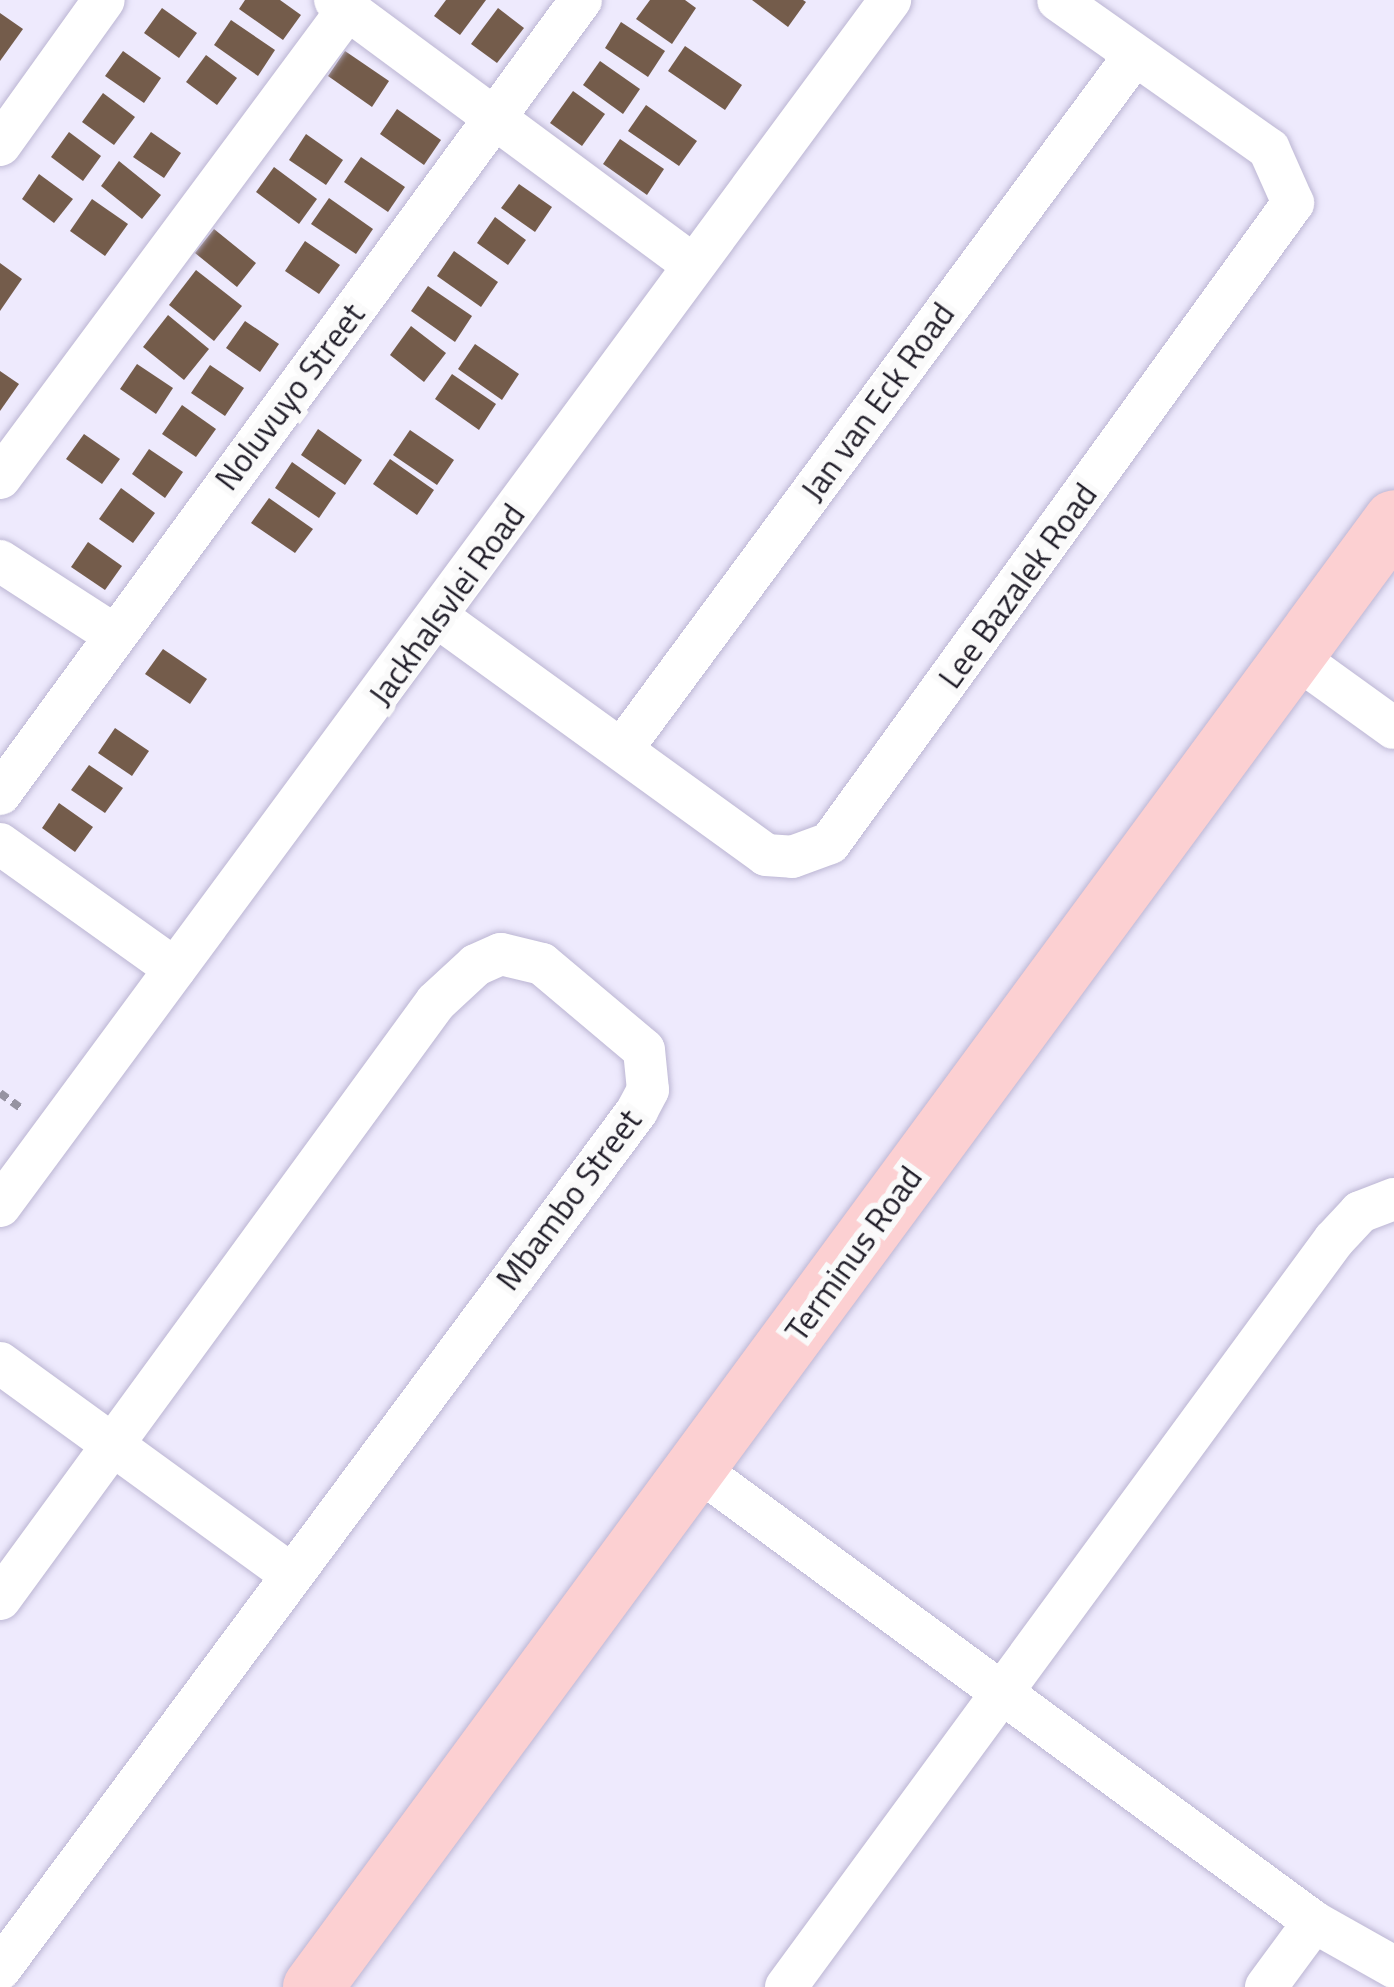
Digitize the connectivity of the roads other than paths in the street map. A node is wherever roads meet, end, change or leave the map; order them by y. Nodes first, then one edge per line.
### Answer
1 (104, 0) edge
2 (581, 0) edge
3 (890, 0) edge
4 (1058, 0) edge
5 (341, 5) edge
6 (1134, 56) junction
7 (499, 118) junction
8 (0, 145) edge
9 (693, 265) junction
10 (0, 478) edge
11 (1394, 520) edge
12 (0, 561) edge
13 (439, 618) junction
14 (113, 634) junction
15 (1294, 656) junction
16 (1394, 728) edge
17 (622, 749) junction
18 (0, 794) edge
19 (0, 844) edge
20 (175, 969) junction
21 (1394, 1199) edge
22 (0, 1206) edge
23 (0, 1363) edge
24 (113, 1445) junction
25 (696, 1468) junction
26 (288, 1572) junction
27 (0, 1599) edge
28 (1004, 1694) junction
29 (1314, 1922) junction
30 (1394, 1967) edge
31 (0, 1969) edge
32 (313, 1987) edge
33 (786, 1987) edge
34 (1266, 1987) edge

1 - 8 street
2 - 7 street, Noluvuyo Street
3 - 9 street, Jackhalsvlei Road
4 - 6 street, Lee Bazalek Road
5 - 7 street
5 - 10 street
6 - 17 street, Jan van Eck Road
6 - 17 street, Lee Bazalek Road
7 - 9 street
7 - 14 street, Noluvuyo Street
9 - 13 street, Jackhalsvlei Road
11 - 15 street, Terminus Road
12 - 14 street
13 - 17 street, Lee Bazalek Road
13 - 20 street, Jackhalsvlei Road
14 - 18 street, Noluvuyo Street
15 - 16 street
15 - 25 street, Terminus Road
19 - 20 street
20 - 22 street, Jackhalsvlei Road
21 - 28 street
23 - 24 street
24 - 26 street
24 - 26 street, Mbambo Street
24 - 27 street, Mbambo Street
25 - 28 street
25 - 32 street, Terminus Road
26 - 31 street, Mbambo Street
28 - 29 street
28 - 33 street
29 - 30 street
29 - 34 street

